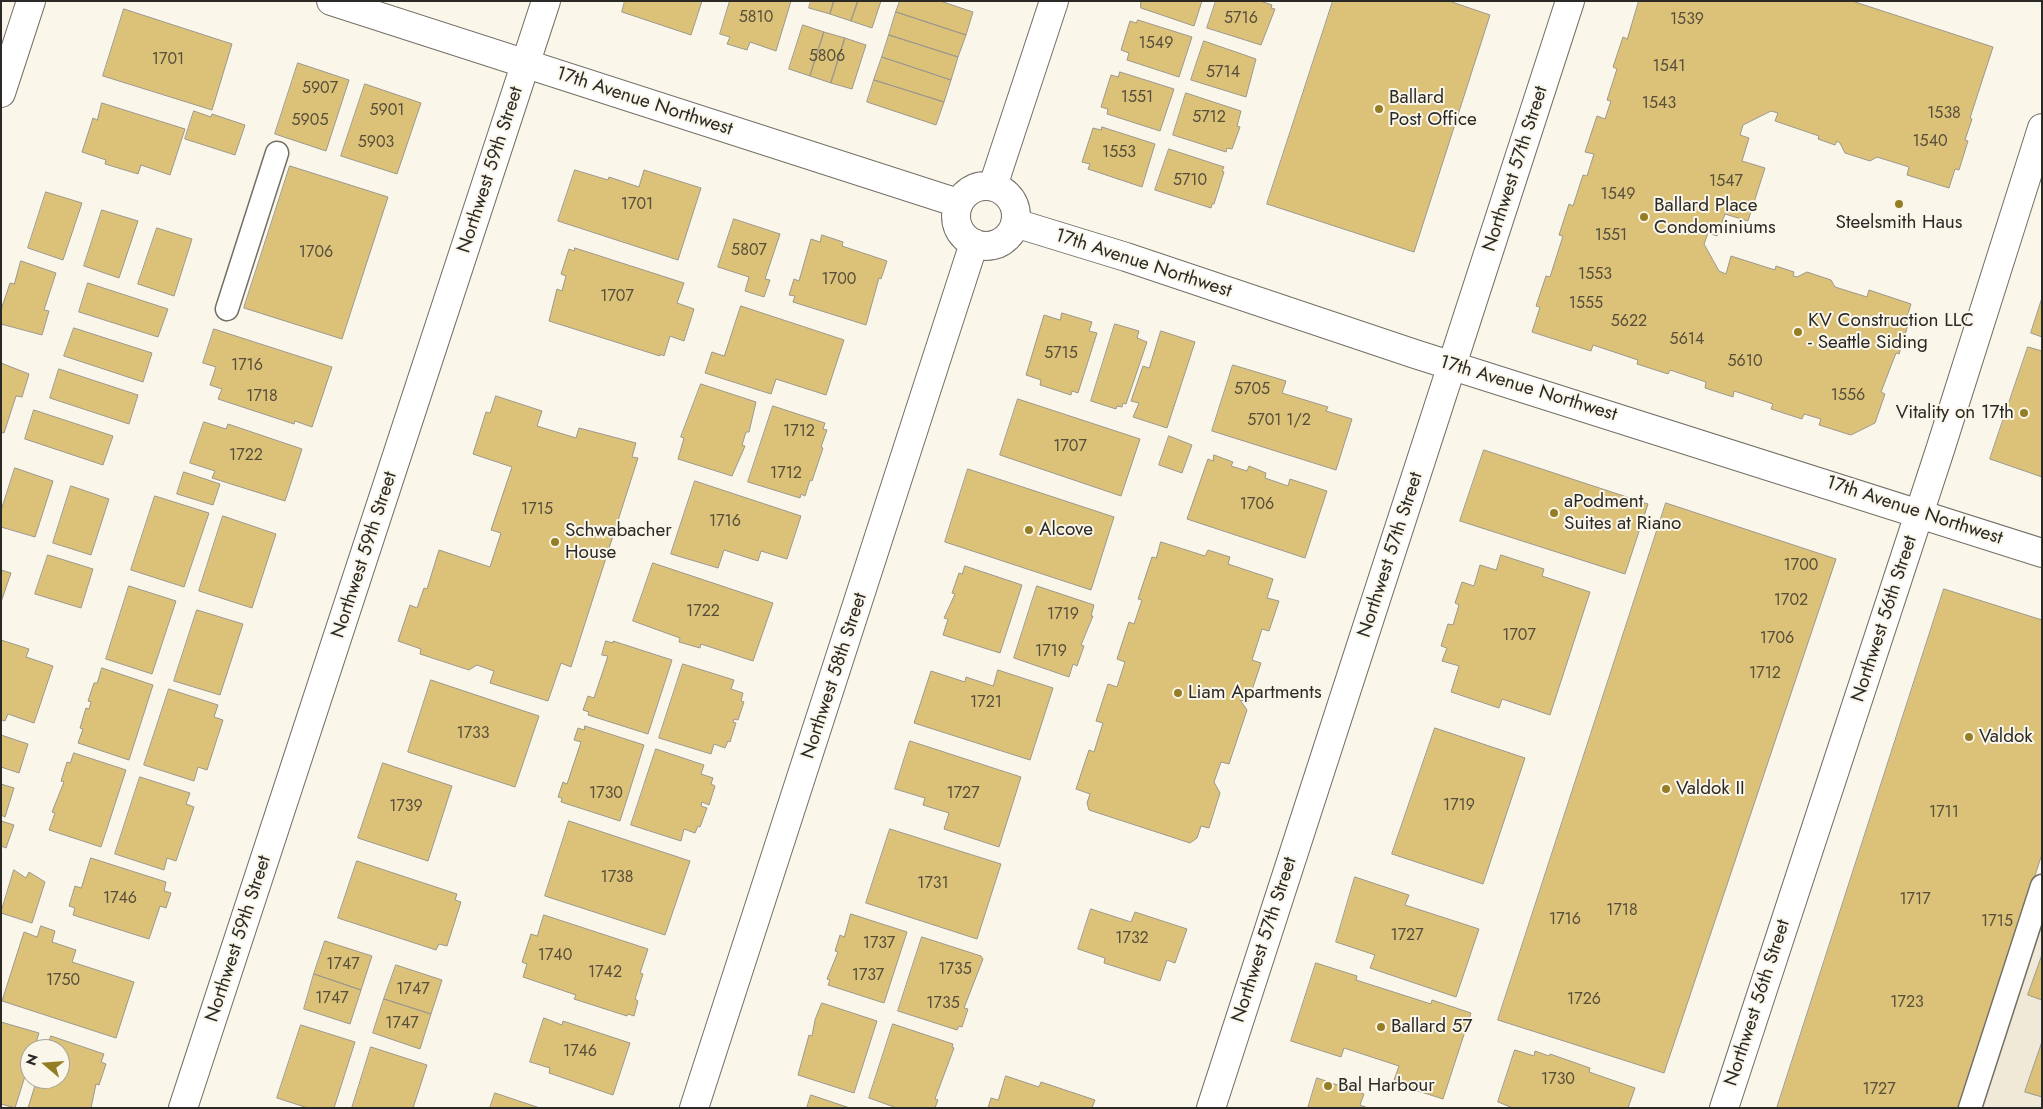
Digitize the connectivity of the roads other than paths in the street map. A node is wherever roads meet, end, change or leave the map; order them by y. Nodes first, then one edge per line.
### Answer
1 (31, 1) edge
2 (331, 1) edge
3 (546, 1) edge
4 (1054, 1) edge
5 (1570, 1) edge
6 (526, 65) junction
7 (1, 94) edge
8 (2042, 128) edge
9 (277, 153) dead end
10 (993, 186) junction
11 (958, 203) junction
12 (1014, 223) junction
13 (974, 244) junction
14 (227, 309) dead end
15 (1452, 365) junction
16 (1919, 513) junction
17 (2042, 553) edge
18 (2042, 886) edge
19 (183, 1108) edge
20 (694, 1108) edge
21 (1211, 1108) edge
22 (1724, 1108) edge
23 (1970, 1108) edge

1 - 7 street
2 - 6 street, 17th Avenue Northwest
3 - 6 street, Northwest 59th Street
4 - 10 street
5 - 15 street, Northwest 57th Street
6 - 11 street, 17th Avenue Northwest
6 - 19 street, Northwest 59th Street
8 - 16 street, Northwest 56th Street
9 - 14 lane
10 - 11 street
10 - 12 street
11 - 13 street
12 - 13 street
12 - 15 street, 17th Avenue Northwest
13 - 20 street, Northwest 58th Street
15 - 16 street, 17th Avenue Northwest
15 - 21 street, Northwest 57th Street
16 - 17 street, 17th Avenue Northwest
16 - 22 street, Northwest 56th Street
18 - 23 lane

